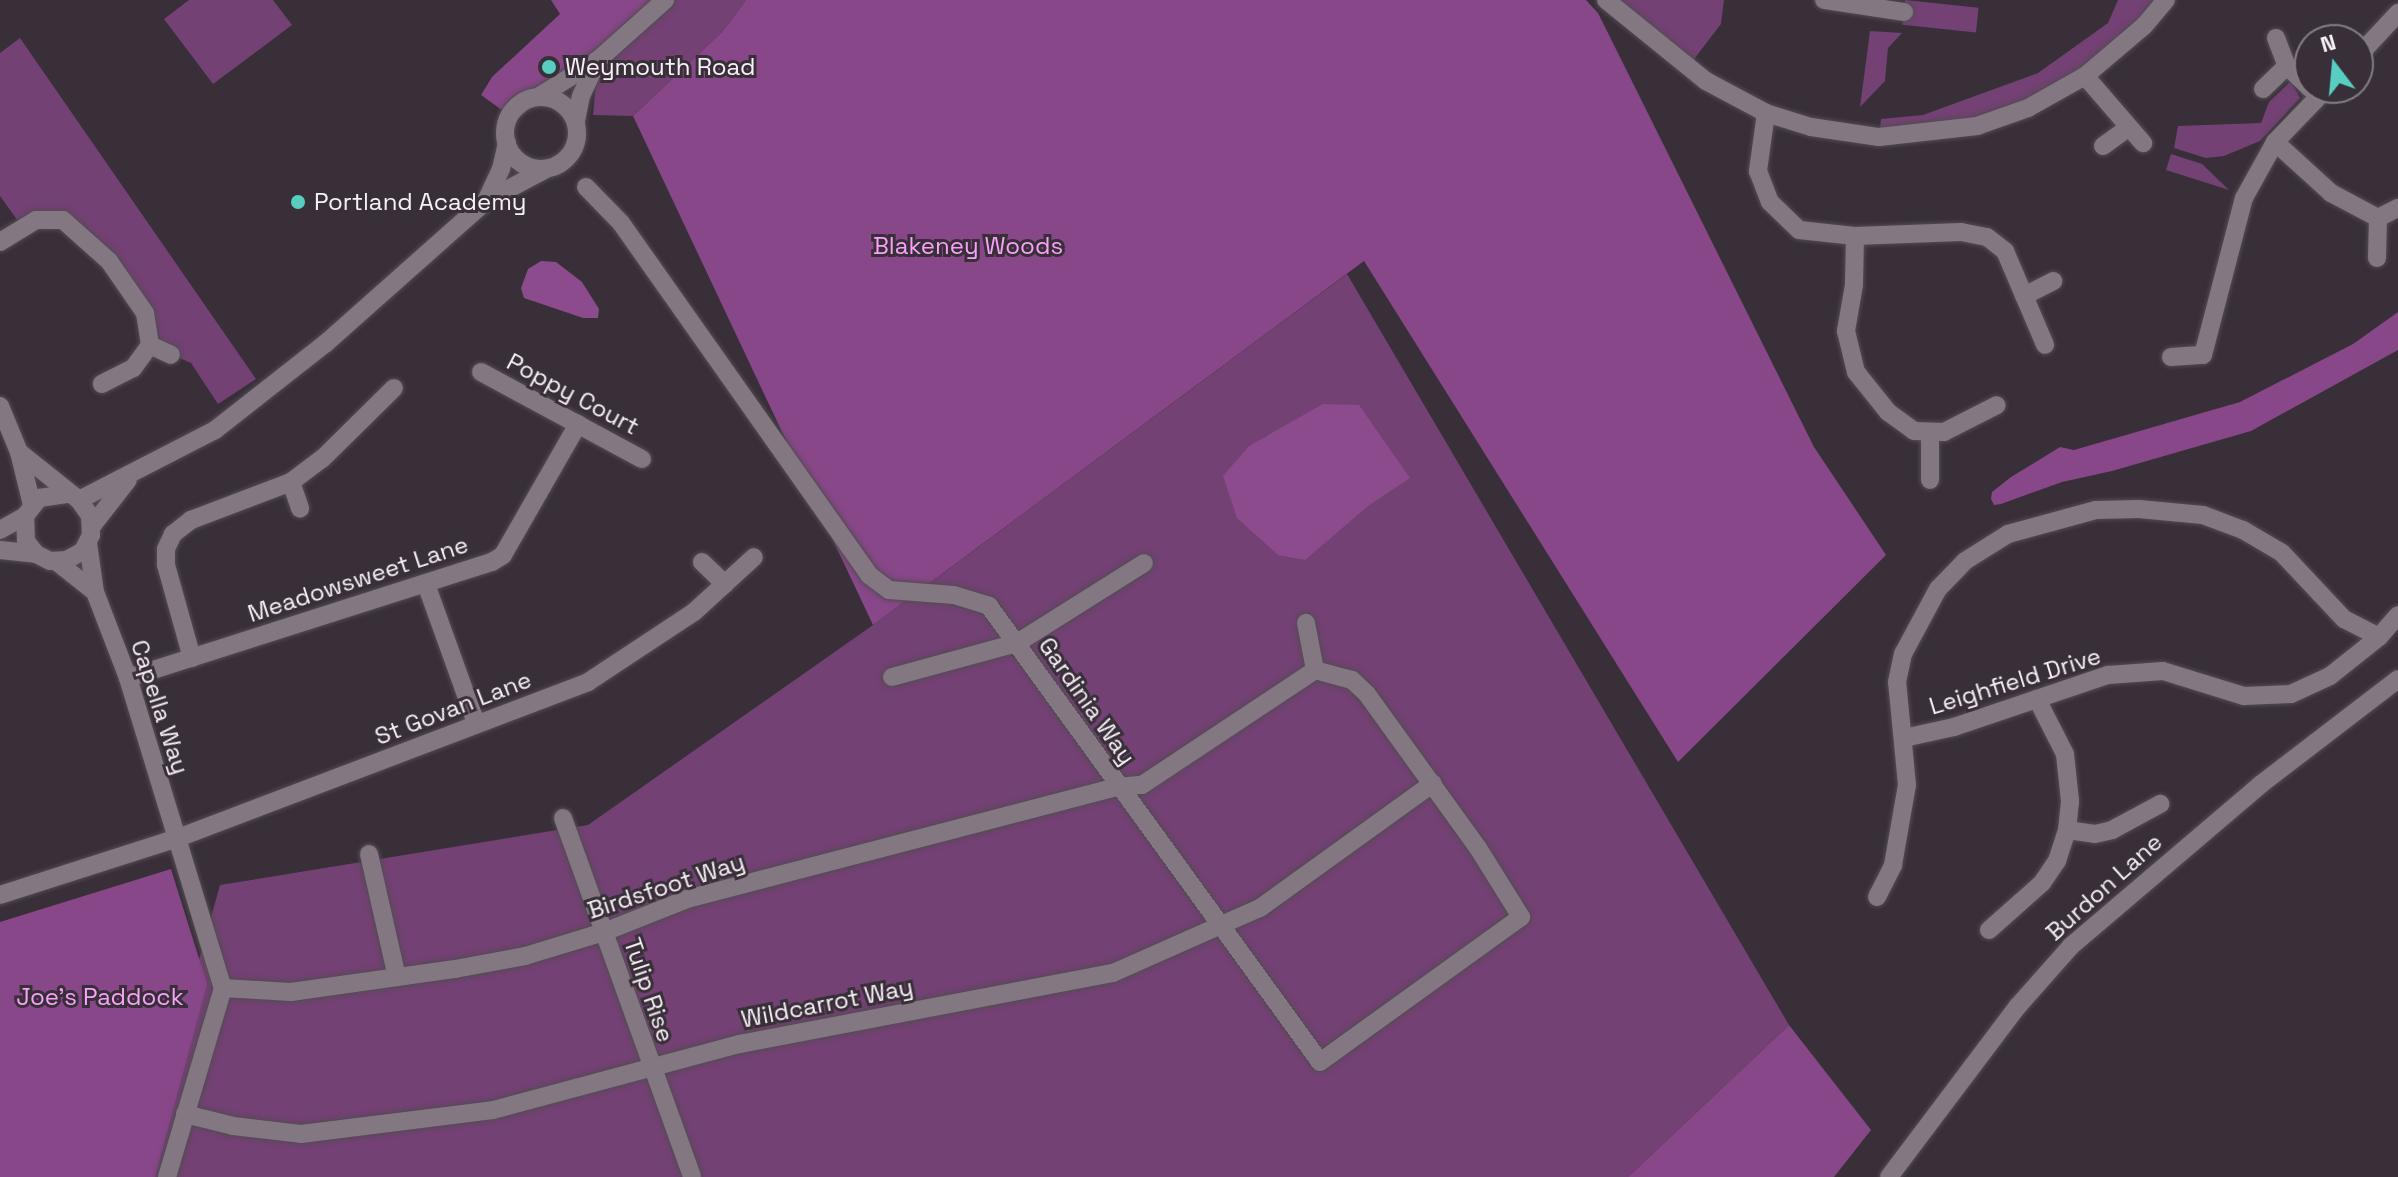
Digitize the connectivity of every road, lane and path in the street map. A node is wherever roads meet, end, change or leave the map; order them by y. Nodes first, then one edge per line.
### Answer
1 (665, 0) edge
2 (1606, 0) edge
3 (1824, 0) edge
4 (2166, 0) edge
5 (1904, 12) dead end
6 (2394, 25) edge
7 (2276, 38) dead end
8 (2374, 42) edge
9 (598, 60) junction
10 (2287, 66) junction
11 (2294, 72) edge
12 (2085, 76) junction
13 (2263, 89) dead end
14 (538, 97) junction
15 (2305, 104) edge
16 (1766, 113) junction
17 (576, 121) junction
18 (2129, 127) junction
19 (2275, 142) junction
20 (507, 143) junction
21 (2143, 143) dead end
22 (2103, 146) dead end
23 (546, 169) junction
24 (586, 187) dead end
25 (486, 201) junction
26 (2398, 208) edge
27 (2378, 218) junction
28 (1855, 236) junction
29 (0, 242) edge
30 (2377, 258) dead end
31 (2053, 281) dead end
32 (2024, 296) junction
33 (150, 345) junction
34 (2045, 345) dead end
35 (171, 355) dead end
36 (2203, 355) junction
37 (2171, 357) dead end
38 (481, 372) dead end
39 (2212, 372) dead end
40 (102, 384) dead end
41 (394, 388) dead end
42 (1997, 405) dead end
43 (0, 406) edge
44 (578, 424) junction
45 (1930, 432) junction
46 (19, 452) junction
47 (642, 459) dead end
48 (132, 474) junction
49 (1930, 480) dead end
50 (291, 482) junction
51 (73, 497) junction
52 (300, 508) dead end
53 (28, 510) junction
54 (0, 530) edge
55 (90, 534) junction
56 (0, 550) edge
57 (36, 554) junction
58 (754, 557) dead end
59 (57, 562) junction
60 (702, 562) dead end
61 (1144, 563) dead end
62 (426, 584) junction
63 (725, 584) junction
64 (95, 592) junction
65 (2398, 615) edge
66 (1306, 623) dead end
67 (2379, 637) junction
68 (1017, 643) junction
69 (192, 658) junction
70 (1315, 670) junction
71 (892, 677) dead end
72 (128, 678) junction
73 (2398, 679) edge
74 (2037, 699) junction
75 (476, 723) junction
76 (1904, 738) junction
77 (1433, 783) junction
78 (1117, 787) junction
79 (2160, 804) dead end
80 (563, 818) dead end
81 (2067, 830) junction
82 (178, 838) junction
83 (369, 854) dead end
84 (0, 895) edge
85 (1877, 897) dead end
86 (1220, 926) junction
87 (1989, 930) dead end
88 (604, 932) junction
89 (397, 977) junction
90 (223, 988) junction
91 (651, 1070) junction
92 (185, 1114) junction
93 (167, 1177) edge
94 (692, 1177) edge
95 (1889, 1177) edge

1 - 9 street
2 - 16 street
3 - 5 street
4 - 12 street
6 - 8 street
7 - 10 street
9 - 14 street
9 - 17 street
10 - 11 street
10 - 13 street
12 - 16 street
12 - 18 street
14 - 17 street
14 - 20 street
15 - 19 street
16 - 28 street
17 - 23 street
18 - 21 street
18 - 22 street
19 - 27 street
19 - 36 street
20 - 23 street
20 - 25 street
23 - 25 street
24 - 68 street
25 - 48 street
26 - 27 street
27 - 30 street
28 - 32 street
28 - 45 street
29 - 33 street
31 - 32 street
32 - 34 street
33 - 35 street
33 - 40 street
36 - 37 street
36 - 39 street
38 - 44 street, Poppy Court
41 - 50 street
42 - 45 street
43 - 46 street
44 - 47 street, Poppy Court
44 - 62 street, Meadowsweet Lane
45 - 49 street
46 - 51 street
46 - 53 street
48 - 51 street
48 - 55 street
50 - 52 street
50 - 69 street
51 - 53 street
51 - 55 street
53 - 54 street
53 - 57 street
55 - 59 street
55 - 64 street, Capella Way
56 - 57 street
57 - 59 street
58 - 63 street, St Govan Lane
59 - 64 street
60 - 63 street
61 - 68 street, Gardinia Way
62 - 69 street, Meadowsweet Lane
62 - 75 street
63 - 75 street, St Govan Lane
64 - 72 street, Capella Way
65 - 67 street, Leighfield Drive
66 - 70 street
67 - 74 street, Leighfield Drive
67 - 76 street
68 - 71 street, Gardinia Way
68 - 78 street, Gardinia Way
69 - 72 street, Meadowsweet Lane
70 - 77 street
70 - 78 street, Birdsfoot Way
72 - 82 street, Capella Way
73 - 95 street, Burdon Lane
74 - 76 street, Leighfield Drive
74 - 81 street
75 - 82 street, St Govan Lane
76 - 85 street
77 - 86 street, Wildcarrot Way
77 - 86 street, Gardinia Way
78 - 86 street, Gardinia Way
78 - 88 street, Birdsfoot Way
79 - 81 street
80 - 88 street, Tulip Rise
81 - 87 street
82 - 84 street, St Govan Lane
82 - 90 street, Capella Way
83 - 89 street
86 - 91 street, Wildcarrot Way
88 - 89 street, Birdsfoot Way
88 - 91 street, Tulip Rise
89 - 90 street, Birdsfoot Way
90 - 92 street
91 - 92 street, Wildcarrot Way
91 - 94 street, Tulip Rise
92 - 93 street

